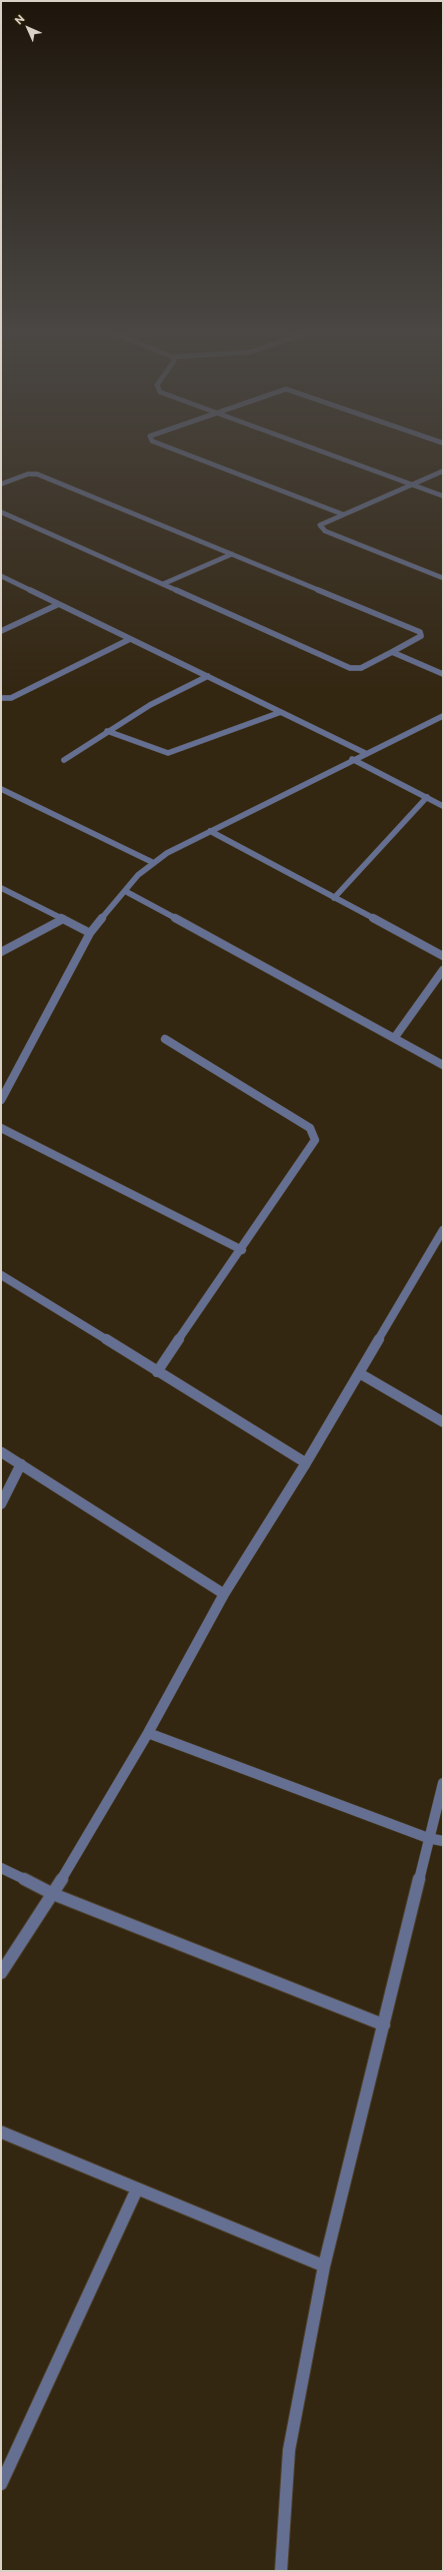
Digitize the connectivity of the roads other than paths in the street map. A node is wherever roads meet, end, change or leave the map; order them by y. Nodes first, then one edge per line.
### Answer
1 (188, 454) edge
2 (328, 454) edge
3 (443, 471) edge
4 (1, 484) edge
5 (410, 484) junction
6 (443, 496) edge
7 (1, 512) edge
8 (342, 514) junction
9 (232, 554) junction
10 (1, 576) edge
11 (443, 578) edge
12 (163, 584) junction
13 (59, 604) junction
14 (1, 631) edge
15 (130, 639) junction
16 (392, 652) junction
17 (443, 674) edge
18 (208, 676) junction
19 (1, 698) edge
20 (281, 712) junction
21 (443, 716) edge
22 (106, 731) junction
23 (365, 753) junction
24 (352, 759) junction
25 (64, 760) dead end
26 (1, 789) edge
27 (426, 797) junction
28 (443, 806) edge
29 (210, 831) junction
30 (154, 863) junction
31 (1, 888) edge
32 (124, 891) junction
33 (334, 898) junction
34 (63, 919) junction
35 (90, 933) junction
36 (3, 950) edge
37 (443, 956) edge
38 (443, 970) edge
39 (395, 1037) junction
40 (165, 1039) dead end
41 (443, 1065) edge
42 (1, 1100) edge
43 (1, 1128) edge
44 (443, 1230) edge
45 (242, 1250) junction
46 (1, 1275) edge
47 (158, 1372) junction
48 (359, 1373) junction
49 (443, 1422) edge
50 (1, 1452) edge
51 (306, 1463) junction
52 (21, 1464) junction
53 (1, 1504) edge
54 (224, 1594) junction
55 (148, 1733) junction
56 (443, 1783) edge
57 (428, 1838) junction
58 (443, 1841) edge
59 (1, 1868) edge
60 (53, 1894) junction
61 (1, 1973) edge
62 (384, 2025) junction
63 (1, 2132) edge
64 (137, 2189) junction
65 (324, 2266) junction
66 (1, 2484) edge
67 (281, 2571) edge

1 - 8 street
2 - 5 street
3 - 5 street
4 - 9 street
5 - 6 street
5 - 8 street
7 - 12 street
8 - 11 street
9 - 12 street
9 - 16 street
10 - 13 street
12 - 16 street
13 - 14 street
13 - 15 street
15 - 18 street
15 - 19 street
16 - 17 street
18 - 20 street
18 - 22 street
20 - 22 street
20 - 23 street
21 - 23 street
22 - 25 street
23 - 24 street
24 - 27 street
24 - 29 street
26 - 30 street
27 - 28 street
27 - 33 street
29 - 30 street
29 - 33 street
30 - 32 street
31 - 34 street
32 - 35 street
32 - 39 street
33 - 37 street
34 - 35 street
34 - 36 street
35 - 42 street
38 - 39 street
39 - 41 street
40 - 45 street
43 - 45 street
44 - 48 street
45 - 47 street
46 - 47 street
47 - 51 street
48 - 49 street
48 - 51 street
50 - 52 street
51 - 54 street
52 - 53 street
52 - 54 street
54 - 55 street
55 - 57 street
55 - 60 street
56 - 57 street
57 - 58 street
57 - 62 street
59 - 60 street
60 - 61 street
60 - 62 street
62 - 65 street
63 - 64 street
64 - 65 street
64 - 66 street
65 - 67 street

